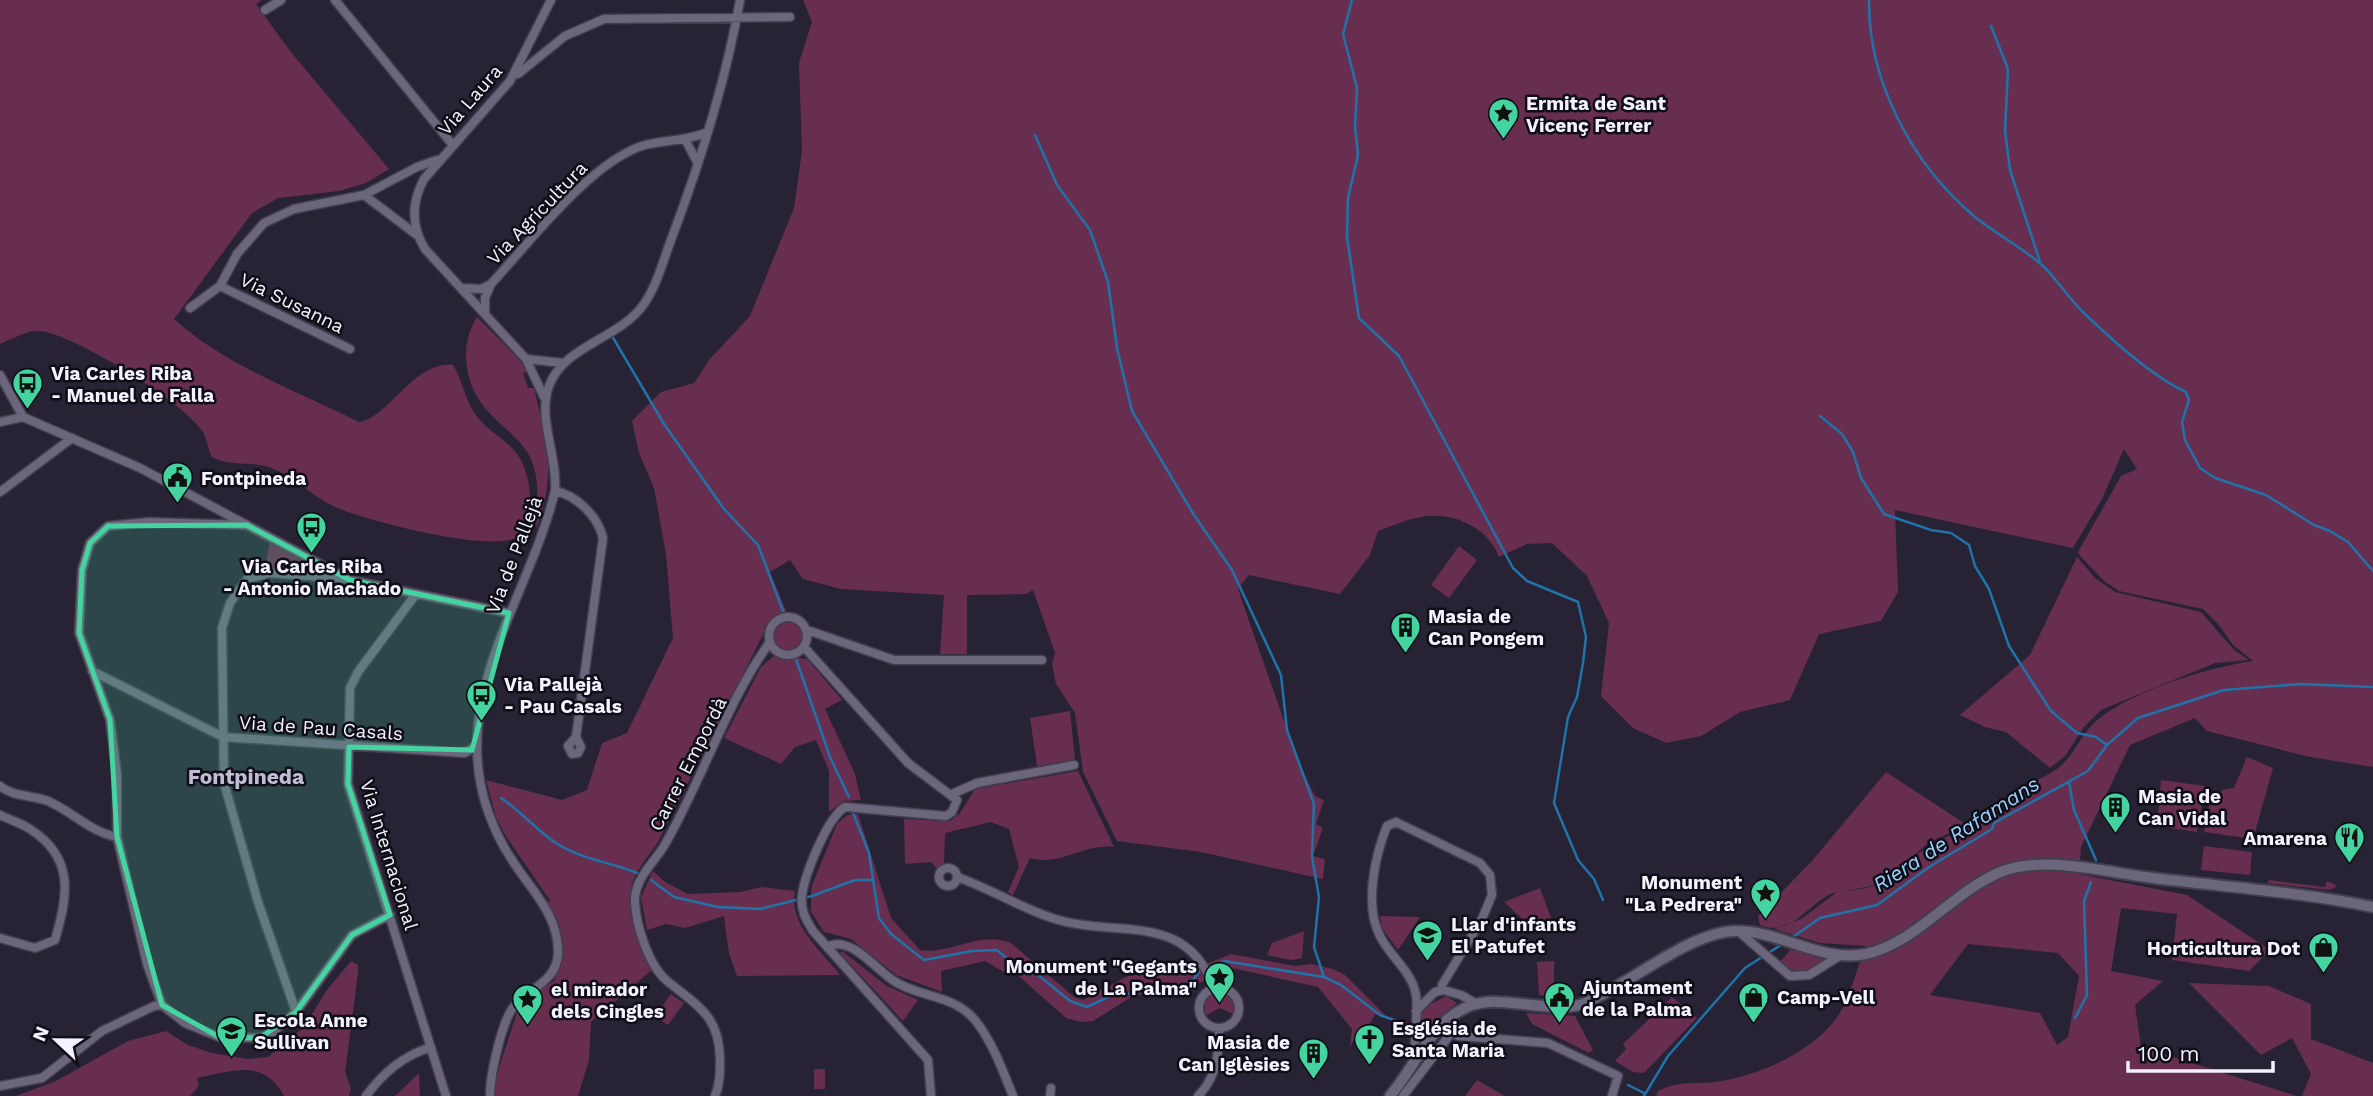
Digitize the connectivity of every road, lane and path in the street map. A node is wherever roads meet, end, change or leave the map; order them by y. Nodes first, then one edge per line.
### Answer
1 (281, 0) edge
2 (335, 0) edge
3 (551, 0) edge
4 (740, 0) edge
5 (265, 10) dead end
6 (737, 16) junction
7 (790, 17) dead end
8 (510, 81) junction
9 (708, 132) junction
10 (686, 141) junction
11 (452, 144) junction
12 (438, 160) junction
13 (697, 162) junction
14 (364, 195) junction
15 (418, 235) junction
16 (491, 284) junction
17 (220, 286) junction
18 (461, 288) junction
19 (190, 308) dead end
20 (485, 314) junction
21 (350, 349) dead end
22 (526, 359) junction
23 (563, 363) junction
24 (0, 375) edge
25 (545, 400) junction
26 (23, 417) junction
27 (0, 422) edge
28 (72, 438) junction
29 (555, 491) junction
30 (0, 492) edge
31 (247, 525) junction
32 (350, 580) junction
33 (416, 594) junction
34 (509, 613) junction
35 (807, 630) junction
36 (769, 642) junction
37 (804, 647) junction
38 (1042, 660) dead end
39 (92, 671) junction
40 (223, 737) junction
41 (576, 737) dead end
42 (476, 746) junction
43 (349, 747) junction
44 (1074, 765) dead end
45 (0, 786) edge
46 (952, 794) junction
47 (0, 815) edge
48 (117, 837) junction
49 (957, 877) dead end
50 (2373, 907) edge
51 (390, 915) junction
52 (1738, 931) junction
53 (0, 938) edge
54 (827, 947) junction
55 (1841, 955) junction
56 (1214, 988) junction
57 (1443, 990) junction
58 (1477, 1003) junction
59 (162, 1005) junction
60 (1416, 1011) junction
61 (296, 1012) junction
62 (1447, 1019) junction
63 (1219, 1028) junction
64 (1451, 1032) junction
65 (1415, 1034) junction
66 (1428, 1038) junction
67 (431, 1046) junction
68 (1415, 1059) junction
69 (0, 1086) edge
70 (1014, 1095) edge
71 (366, 1096) edge
72 (446, 1096) edge
73 (490, 1096) edge
74 (715, 1096) edge
75 (931, 1096) edge
76 (1198, 1096) edge
77 (1390, 1096) edge
78 (1403, 1096) edge
79 (1612, 1096) edge

1 - 5 street
2 - 11 street
3 - 8 street, Via Laura
4 - 6 street
6 - 7 street
6 - 8 street
6 - 9 street
8 - 11 street, Via Laura
9 - 10 street, Via Agricultura
9 - 13 street
10 - 13 street
10 - 16 street, Via Agricultura
11 - 12 street, Via Laura
12 - 14 street
12 - 15 street, Via Laura
13 - 23 street
14 - 15 street
14 - 17 street
15 - 18 street, Via de Pallejà
16 - 18 street, Via Agricultura
16 - 20 street, Via Agricultura
17 - 19 street
17 - 21 street, Via Susanna
18 - 20 street, Via de Pallejà
20 - 22 street, Via de Pallejà
22 - 23 street
22 - 25 street, Via de Pallejà
23 - 25 street
24 - 26 street
25 - 29 street, Via de Pallejà
26 - 27 street
26 - 28 street
28 - 30 street
28 - 31 street
29 - 34 street, Via de Pallejà
29 - 41 street
31 - 32 street
31 - 39 street
32 - 33 street
32 - 40 street
33 - 34 street
33 - 43 street, Via Internacional
34 - 42 street, Via de Pallejà
35 - 36 street
35 - 37 street
35 - 38 street
36 - 37 street
36 - 74 street, Carrer Empordà
37 - 46 street
39 - 40 street, Via de Pau Casals
39 - 48 street
40 - 43 street, Via de Pau Casals
40 - 61 street
42 - 43 street, Via de Pau Casals
42 - 73 street, Via de Pallejà
43 - 51 street, Via Internacional
44 - 46 street
45 - 48 street
46 - 54 street
47 - 53 street
48 - 59 street
49 - 56 street
50 - 55 main road
51 - 61 street
51 - 67 street, Via Internacional
52 - 55 main road
52 - 55 street
52 - 58 main road
54 - 70 street
54 - 75 street
56 - 63 street
56 - 63 street
57 - 58 street
57 - 60 street
57 - 60 street
58 - 62 main road
59 - 61 street
59 - 69 street
60 - 65 street
62 - 64 street
62 - 66 main road
63 - 76 street
64 - 78 street
64 - 79 street
65 - 66 street
65 - 68 street
66 - 68 main road
67 - 71 street
67 - 72 street, Via Internacional
68 - 77 main road

